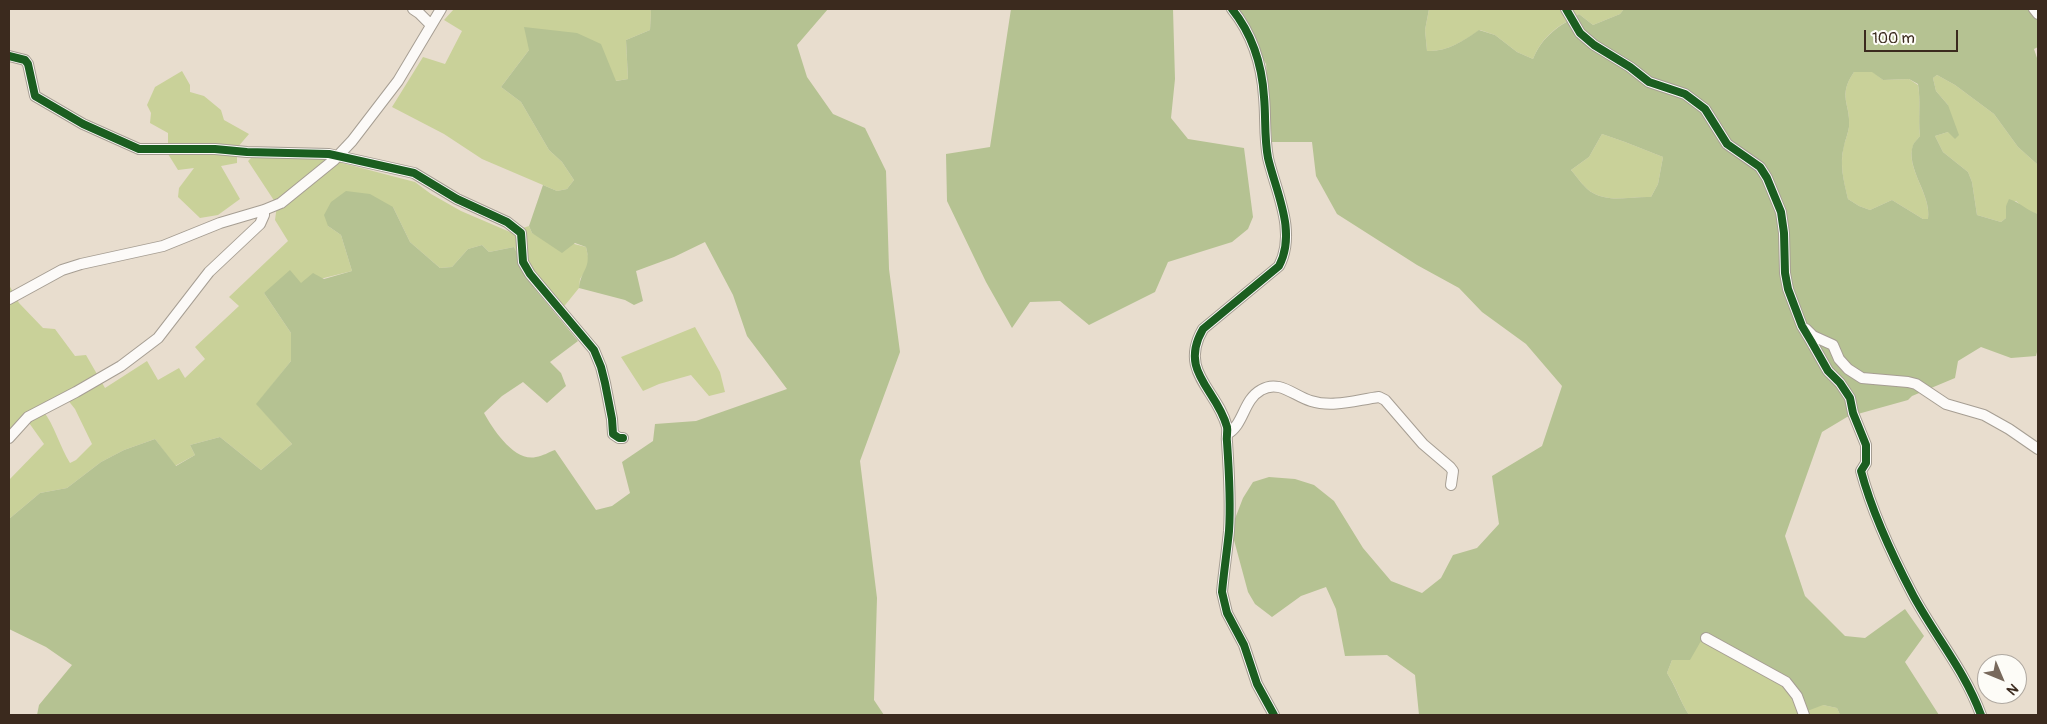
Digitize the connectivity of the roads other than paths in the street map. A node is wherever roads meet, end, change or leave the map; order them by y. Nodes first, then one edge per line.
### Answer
1 (413, 9) edge
2 (441, 9) edge
3 (1232, 9) edge
4 (1566, 9) edge
5 (2034, 9) edge
6 (2038, 14) edge
7 (430, 24) junction
8 (9, 56) edge
9 (339, 156) junction
10 (264, 210) junction
11 (9, 299) edge
12 (1802, 326) junction
13 (1227, 434) junction
14 (9, 438) edge
15 (623, 438) dead end
16 (2038, 449) edge
17 (1451, 485) dead end
18 (1706, 638) dead end
19 (1274, 715) edge
20 (1804, 715) edge
21 (1980, 715) edge

1 - 7 street
2 - 7 street
3 - 13 street
4 - 12 street
5 - 6 street
7 - 9 street
8 - 9 street
9 - 10 street
9 - 15 street
10 - 11 street
10 - 14 street
12 - 16 street
12 - 21 street
13 - 17 street
13 - 19 street
18 - 20 street

